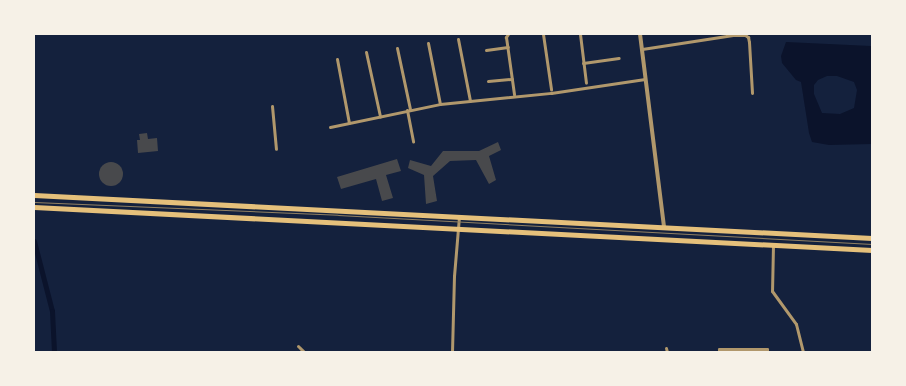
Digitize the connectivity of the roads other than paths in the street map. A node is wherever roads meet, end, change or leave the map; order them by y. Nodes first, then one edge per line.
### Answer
1 (508, 34) edge
2 (543, 34) edge
3 (580, 34) edge
4 (640, 34) edge
5 (458, 39) dead end
6 (428, 43) dead end
7 (508, 47) junction
8 (397, 48) dead end
9 (642, 49) junction
10 (486, 50) dead end
11 (366, 52) dead end
12 (619, 58) dead end
13 (337, 59) dead end
14 (583, 63) junction
15 (645, 78) junction
16 (512, 79) junction
17 (488, 81) dead end
18 (586, 82) dead end
19 (551, 89) dead end
20 (752, 93) dead end
21 (514, 94) dead end
22 (470, 101) junction
23 (440, 104) junction
24 (272, 106) dead end
25 (409, 110) junction
26 (380, 116) junction
27 (349, 123) junction
28 (330, 127) dead end
29 (413, 141) dead end
30 (276, 149) dead end
31 (34, 196) edge
32 (34, 208) edge
33 (459, 217) junction
34 (459, 228) junction
35 (664, 228) junction
36 (872, 238) edge
37 (665, 239) junction
38 (773, 244) junction
39 (872, 250) edge
40 (298, 346) dead end
41 (304, 352) edge
42 (452, 352) edge
43 (719, 352) edge
44 (768, 352) edge
45 (803, 352) edge

1 - 7 street
2 - 19 street
3 - 14 street
4 - 9 street
5 - 22 street
6 - 23 street
7 - 10 street
7 - 16 street
8 - 25 street
9 - 15 street
9 - 20 street
11 - 26 street
12 - 14 street
13 - 27 street
14 - 18 street
15 - 22 street
15 - 35 street
16 - 17 street
16 - 21 street
22 - 23 street
23 - 25 street
24 - 30 street
25 - 26 street
25 - 29 street
26 - 27 street
27 - 28 street
31 - 33 highway
32 - 34 highway
33 - 34 street
33 - 35 highway
34 - 37 highway
34 - 42 street
35 - 36 highway
35 - 37 highway
37 - 38 highway
38 - 39 highway
38 - 45 street
40 - 41 street
43 - 44 street

